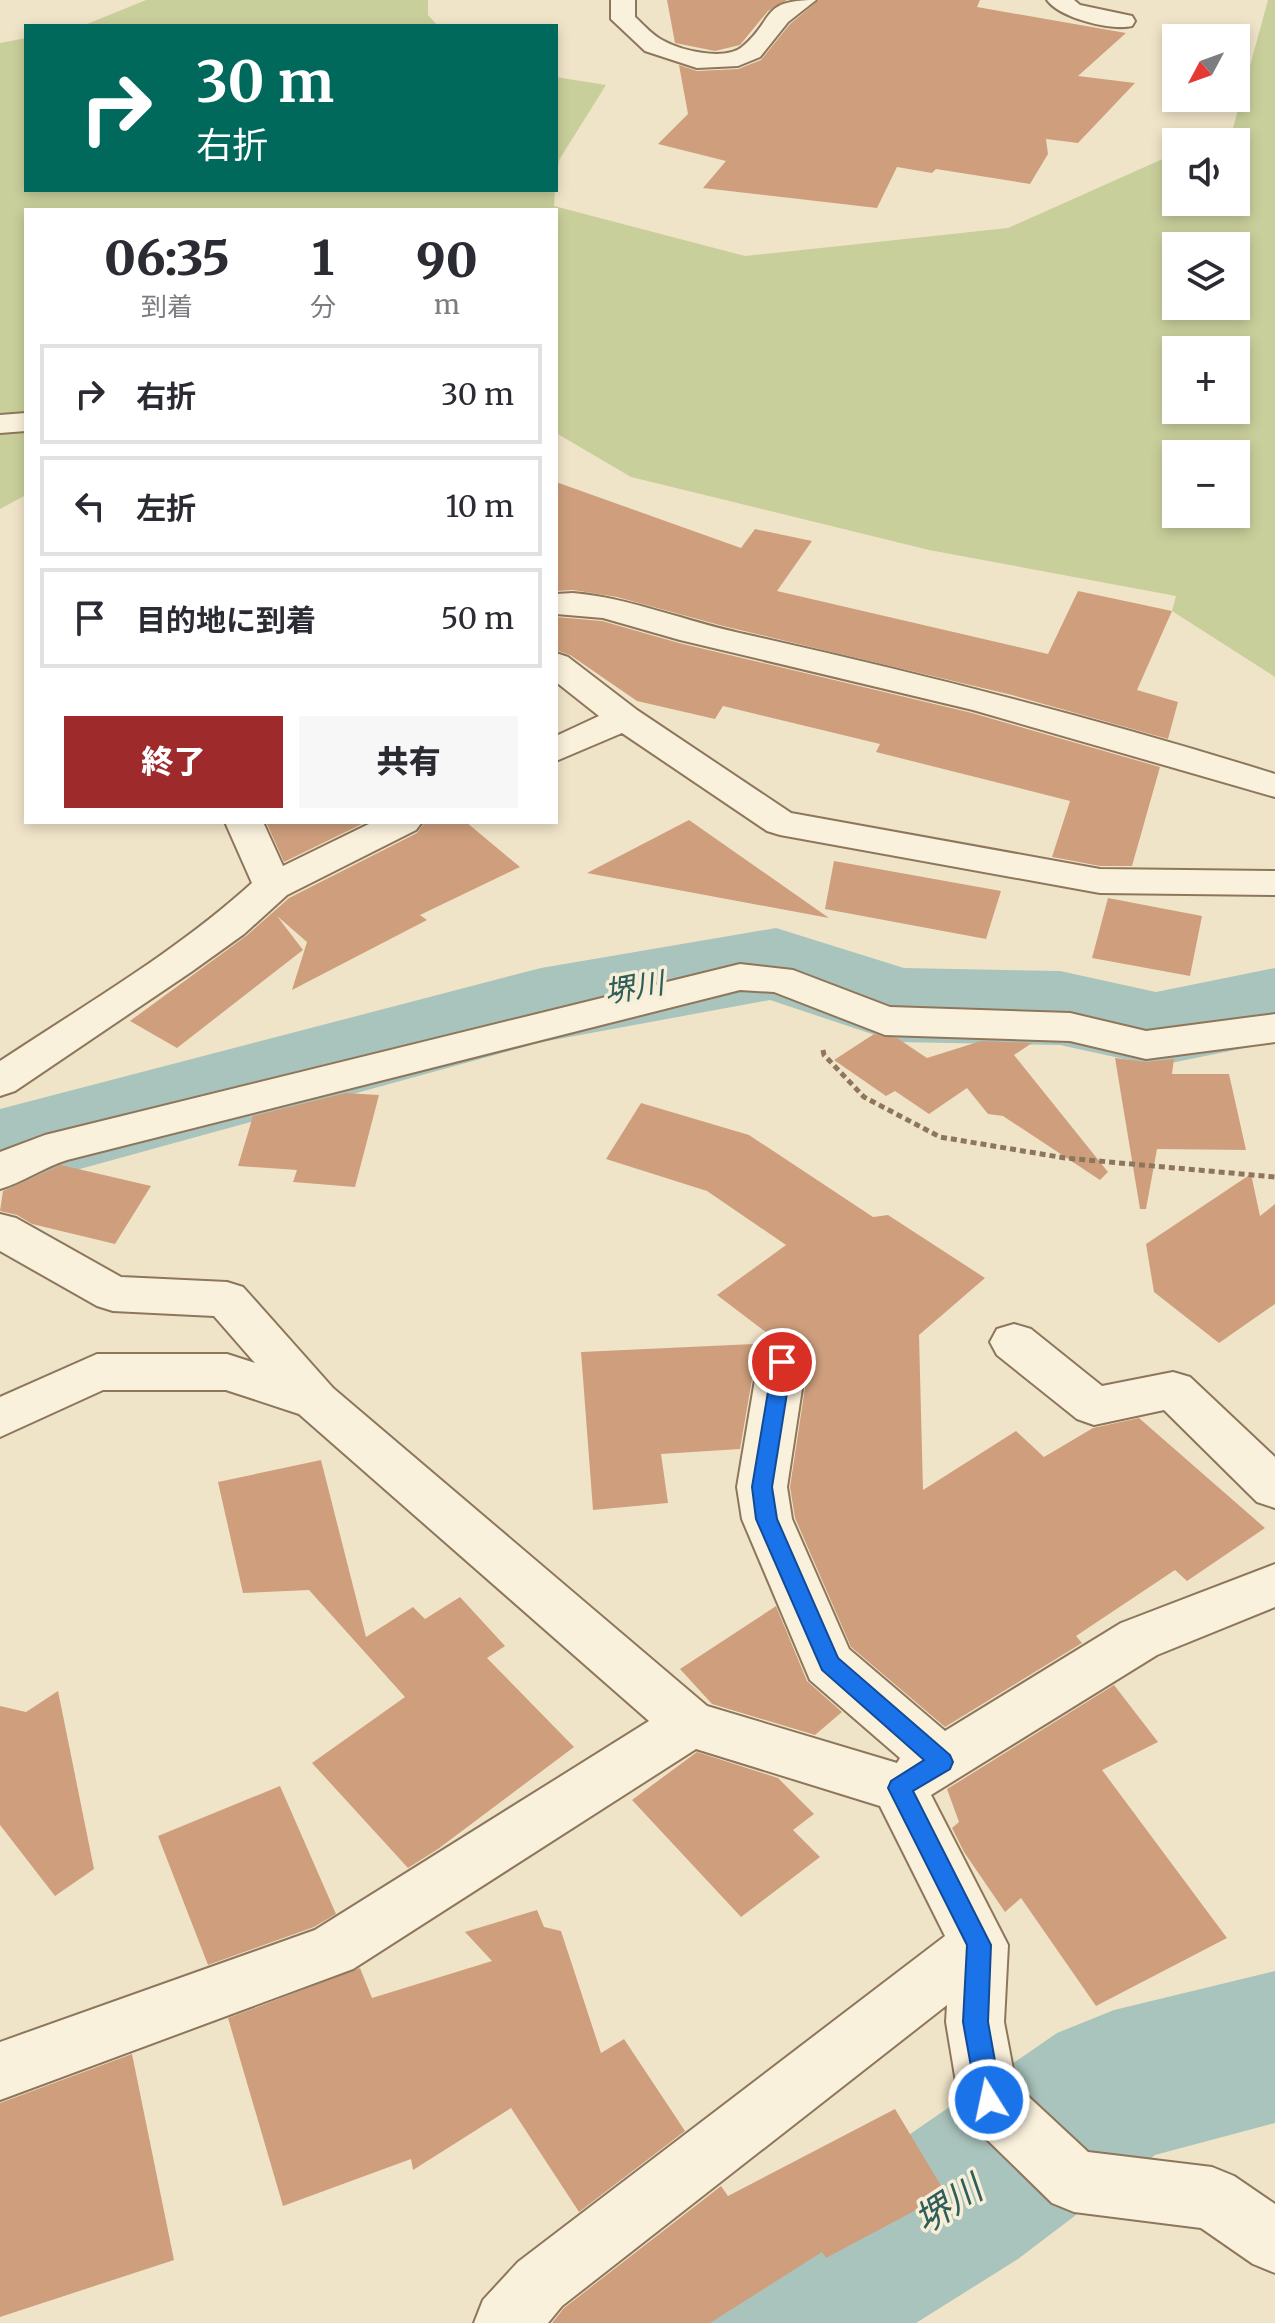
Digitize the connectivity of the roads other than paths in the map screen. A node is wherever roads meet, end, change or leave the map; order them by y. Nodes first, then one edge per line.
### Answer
1 (623, 0) edge
2 (804, 0) edge
3 (1059, 0) edge
4 (1123, 21) dead end
5 (24, 422) edge
6 (0, 424) edge
7 (558, 604) edge
8 (558, 666) edge
9 (624, 718) junction
10 (558, 749) edge
11 (1275, 786) edge
12 (245, 824) edge
13 (399, 824) edge
14 (1275, 883) edge
15 (273, 886) junction
16 (1275, 1028) edge
17 (0, 1081) edge
18 (0, 1173) edge
19 (0, 1230) edge
20 (1014, 1342) dead end
21 (782, 1362) dead end
22 (316, 1401) junction
23 (0, 1418) edge
24 (1275, 1488) edge
25 (1275, 1585) edge
26 (690, 1724) junction
27 (920, 1775) junction
28 (979, 1945) junction
29 (0, 2071) edge
30 (1275, 2242) edge
31 (506, 2323) edge

1 - 2 street
3 - 4 street
5 - 6 street
7 - 11 street
8 - 9 street
9 - 10 street
9 - 14 street
12 - 15 street
13 - 15 street
15 - 17 street
16 - 18 street
19 - 22 street
20 - 24 street
21 - 27 street
22 - 23 street
22 - 26 street
25 - 27 street
26 - 27 street
26 - 29 street
27 - 28 street
28 - 30 street
28 - 31 street

